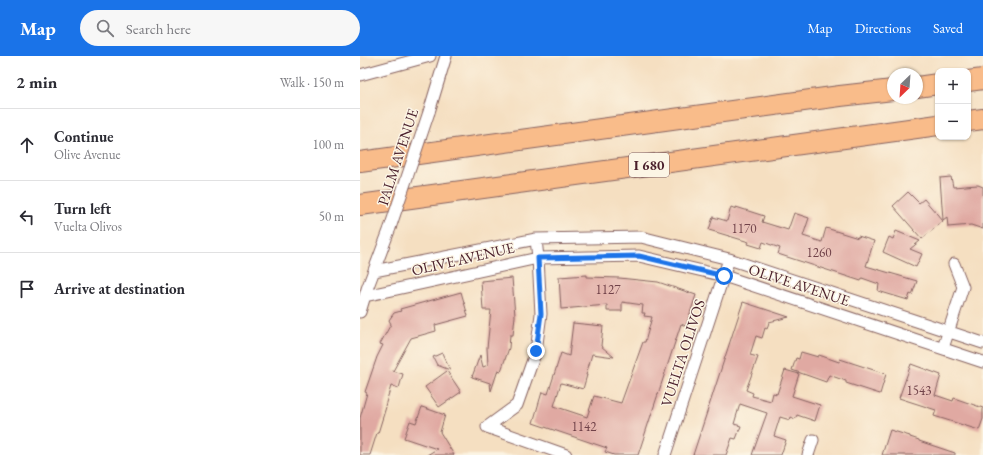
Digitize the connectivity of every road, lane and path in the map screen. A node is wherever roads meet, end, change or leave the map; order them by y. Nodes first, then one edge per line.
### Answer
1 (430, 56) edge
2 (446, 56) edge
3 (360, 75) edge
4 (983, 79) edge
5 (971, 81) edge
6 (935, 84) edge
7 (923, 86) edge
8 (887, 91) edge
9 (983, 119) edge
10 (971, 121) edge
11 (935, 125) edge
12 (360, 162) edge
13 (360, 205) edge
14 (536, 239) junction
15 (538, 258) junction
16 (729, 259) junction
17 (954, 264) dead end
18 (374, 271) junction
19 (724, 276) junction
20 (364, 290) edge
21 (360, 312) edge
22 (948, 332) junction
23 (983, 343) edge
24 (943, 348) junction
25 (983, 362) edge
26 (813, 440) dead end
27 (566, 455) edge
28 (665, 455) edge
29 (808, 455) edge

1 - 3 street
2 - 18 street, PALM AVENUE, bridge
4 - 5 highway
6 - 7 highway
8 - 12 highway
9 - 10 highway
11 - 13 highway, I 680
14 - 15 street
14 - 16 street, OLIVE AVENUE
14 - 18 street, OLIVE AVENUE
15 - 19 street, OLIVE AVENUE
15 - 20 street, OLIVE AVENUE
15 - 27 street
16 - 19 street, VUELTA OLIVOS
16 - 22 street, OLIVE AVENUE
17 - 22 street
18 - 20 street, PALM AVENUE
19 - 24 street, OLIVE AVENUE
19 - 28 street, VUELTA OLIVOS
20 - 21 street, PALM AVENUE
22 - 23 street, OLIVE AVENUE
22 - 24 street
24 - 25 street, OLIVE AVENUE
26 - 29 street

